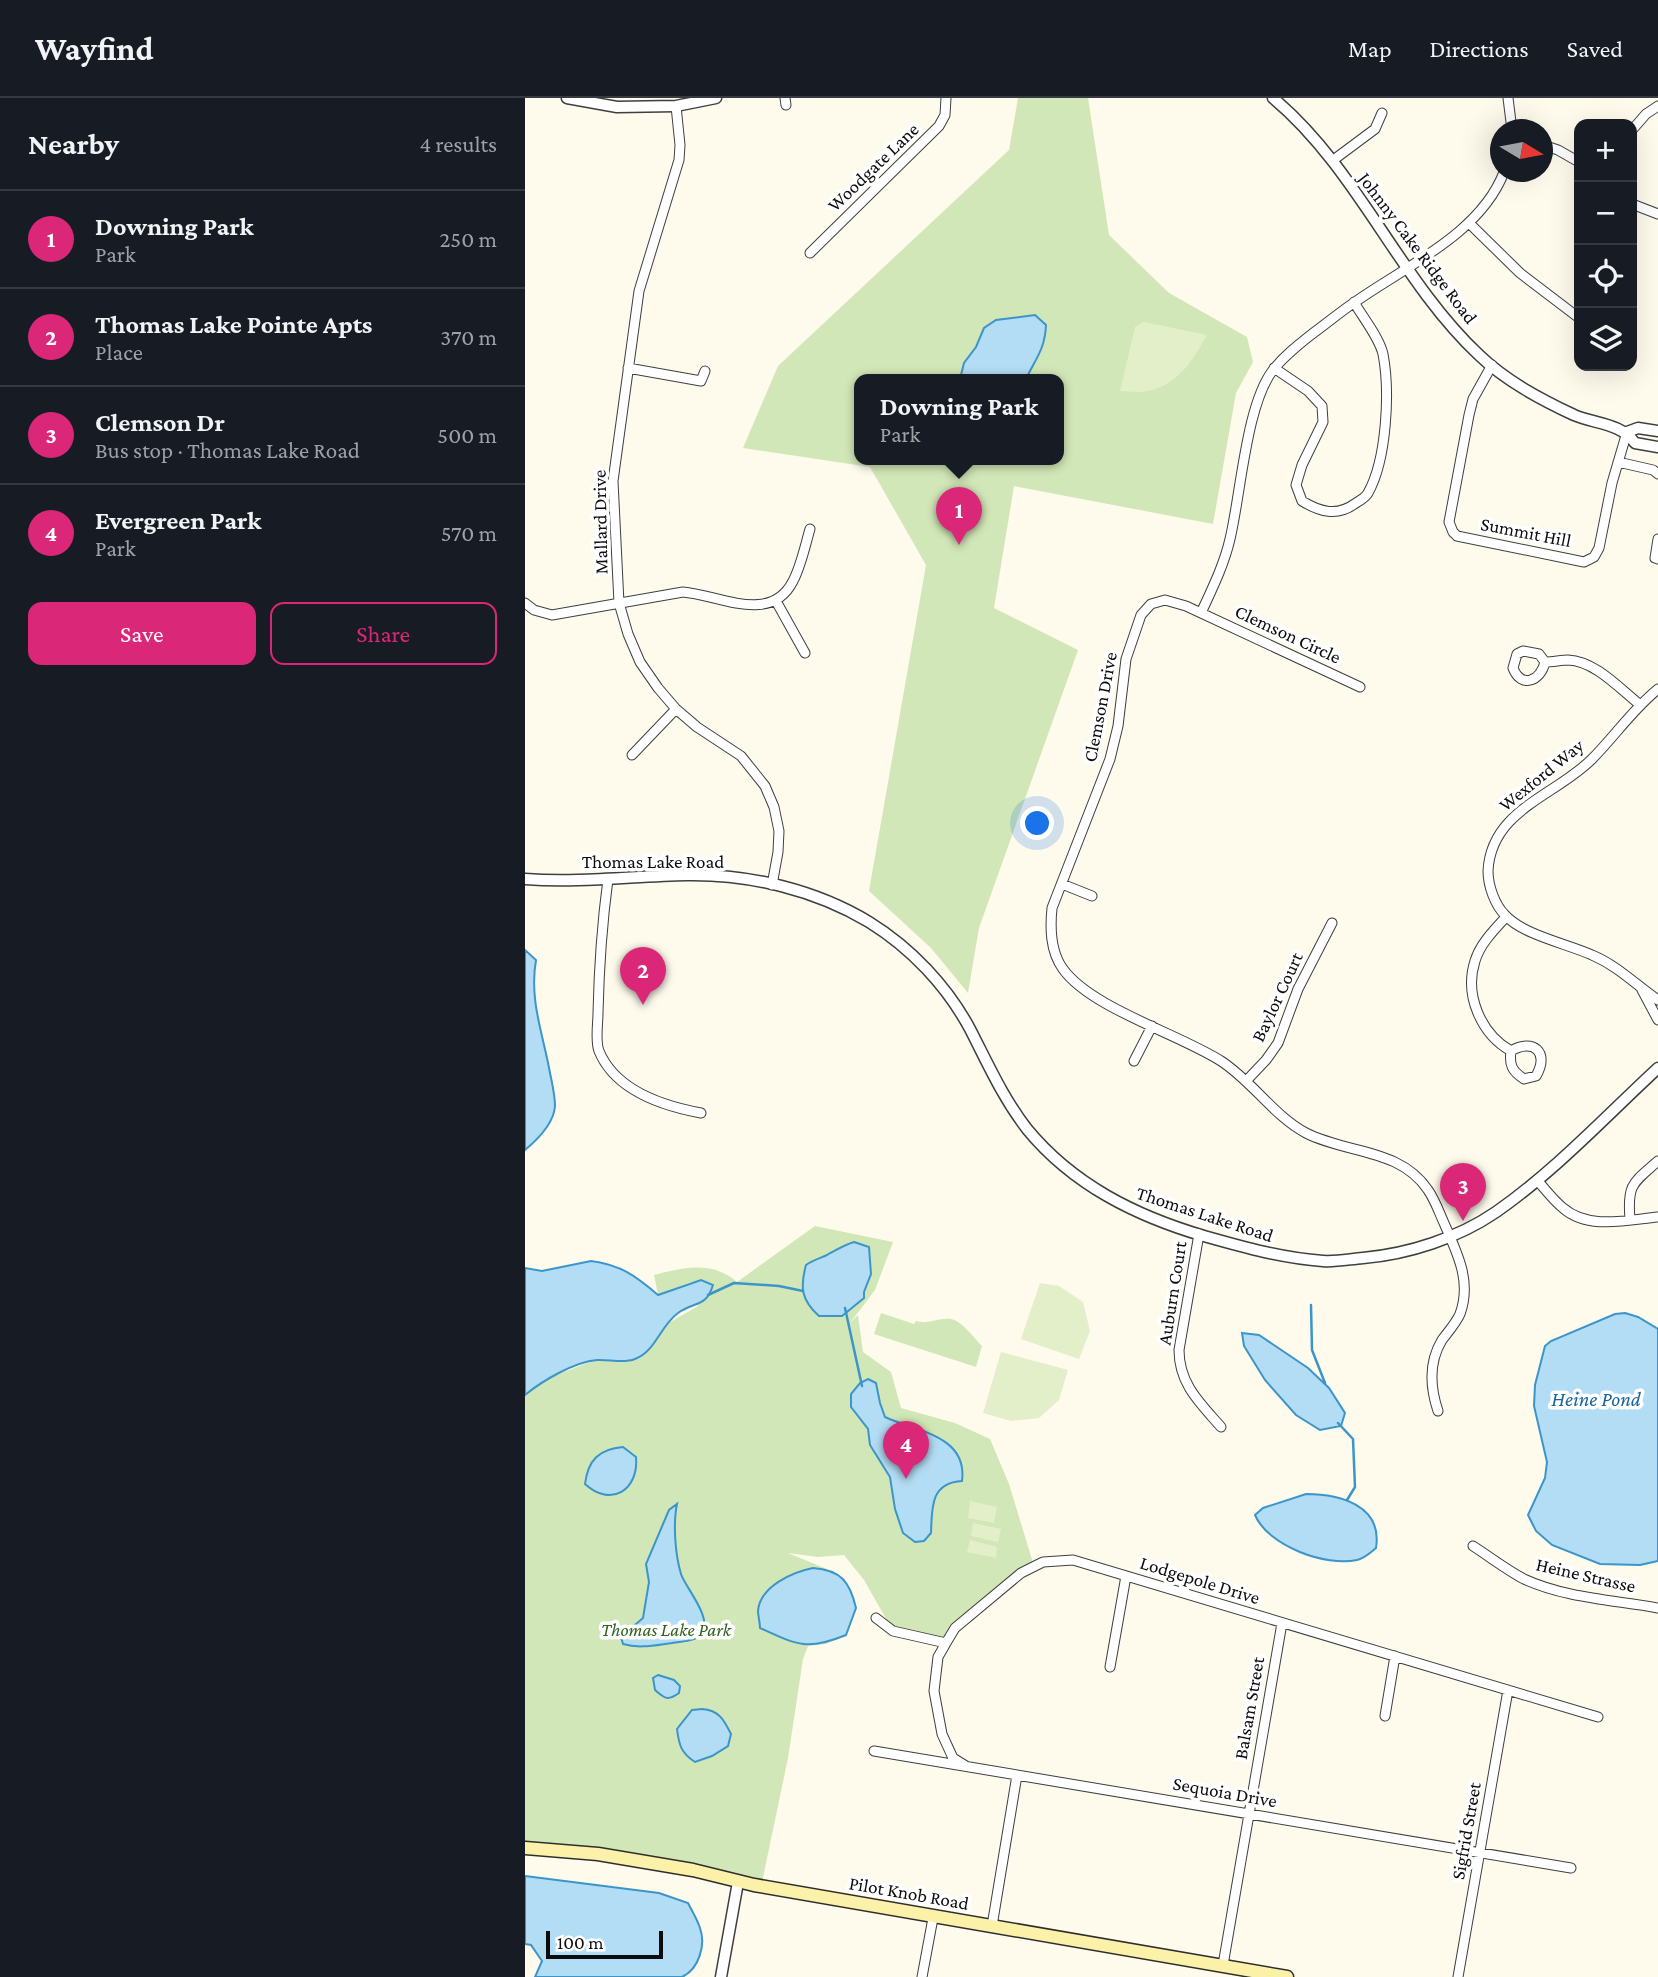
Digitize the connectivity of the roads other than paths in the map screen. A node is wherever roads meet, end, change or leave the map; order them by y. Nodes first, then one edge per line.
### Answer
1 (567, 98) edge
2 (716, 98) edge
3 (946, 98) edge
4 (1273, 98) edge
5 (1509, 98) edge
6 (676, 106) junction
7 (1658, 106) edge
8 (1382, 114) dead end
9 (1511, 119) edge
10 (1637, 124) edge
11 (1553, 148) edge
12 (1574, 159) edge
13 (1332, 161) junction
14 (1499, 182) edge
15 (1637, 206) edge
16 (1658, 214) edge
17 (1469, 223) junction
18 (810, 253) dead end
19 (1407, 268) junction
20 (1355, 302) junction
21 (1574, 314) edge
22 (1492, 365) junction
23 (628, 368) junction
24 (1274, 368) junction
25 (705, 371) dead end
26 (1658, 431) edge
27 (1627, 432) junction
28 (1658, 447) edge
29 (1618, 462) junction
30 (1658, 474) edge
31 (810, 529) dead end
32 (1658, 539) edge
33 (1658, 559) edge
34 (775, 601) junction
35 (525, 603) edge
36 (619, 603) junction
37 (1201, 613) junction
38 (805, 653) dead end
39 (1545, 662) dead end
40 (1360, 687) dead end
41 (1658, 689) edge
42 (1639, 704) junction
43 (676, 709) junction
44 (632, 755) dead end
45 (525, 879) edge
46 (608, 879) junction
47 (1062, 884) junction
48 (772, 885) junction
49 (1092, 896) dead end
50 (1506, 917) junction
51 (1332, 923) dead end
52 (1642, 989) junction
53 (1658, 1000) edge
54 (1658, 1020) edge
55 (1152, 1026) junction
56 (1511, 1051) dead end
57 (1134, 1060) dead end
58 (1658, 1068) edge
59 (1247, 1080) junction
60 (701, 1113) dead end
61 (1658, 1161) edge
62 (1537, 1180) junction
63 (1658, 1217) edge
64 (1630, 1219) junction
65 (1199, 1234) junction
66 (1450, 1237) junction
67 (1438, 1411) dead end
68 (1221, 1427) dead end
69 (1473, 1546) dead end
70 (1126, 1576) junction
71 (1658, 1608) edge
72 (876, 1618) dead end
73 (1282, 1622) junction
74 (946, 1643) junction
75 (1395, 1657) junction
76 (1110, 1667) dead end
77 (1508, 1690) junction
78 (1385, 1716) dead end
79 (1598, 1717) dead end
80 (874, 1751) dead end
81 (966, 1766) junction
82 (1017, 1775) junction
83 (1249, 1814) junction
84 (525, 1848) edge
85 (1480, 1853) junction
86 (1571, 1868) dead end
87 (738, 1882) junction
88 (933, 1918) junction
89 (992, 1926) junction
90 (1223, 1965) junction
91 (721, 1977) edge
92 (922, 1977) edge
93 (1287, 1977) edge
94 (1458, 1977) edge

1 - 6 street
2 - 6 street
3 - 18 street, Woodgate Lane
4 - 13 street, Johnny Cake Ridge Road
5 - 9 street
6 - 23 street, Mallard Drive
7 - 10 street
8 - 13 street
11 - 12 street
13 - 19 street, Johnny Cake Ridge Road
14 - 17 street
15 - 16 street
17 - 19 street
17 - 21 street
19 - 20 street
19 - 22 street, Johnny Cake Ridge Road
20 - 24 street
20 - 24 street
22 - 27 street, Johnny Cake Ridge Road
22 - 29 street, Summit Hill
23 - 25 street
23 - 36 street, Mallard Drive
24 - 37 street
26 - 27 street, Johnny Cake Ridge Road
27 - 28 street, Johnny Cake Ridge Road
27 - 29 street, Summit Hill
29 - 30 street
31 - 34 street
32 - 33 street
34 - 36 street
34 - 38 street
35 - 36 street
36 - 43 street, Mallard Drive
37 - 40 street, Clemson Circle
37 - 47 street, Clemson Drive
39 - 42 street
41 - 42 street, Wexford Way
42 - 50 street, Wexford Way
43 - 44 street
43 - 48 street, Mallard Drive
45 - 46 street, Thomas Lake Road
46 - 48 street, Thomas Lake Road
46 - 60 street
47 - 49 street
47 - 55 street, Clemson Drive
48 - 65 street, Thomas Lake Road
50 - 52 street
50 - 56 street
51 - 59 street, Baylor Court
52 - 53 street
52 - 54 street
55 - 57 street
55 - 59 street, Clemson Drive
58 - 62 street, Thomas Lake Road
59 - 66 street, Clemson Drive
61 - 64 street
62 - 64 street
62 - 66 street, Thomas Lake Road
63 - 64 street
65 - 66 street, Thomas Lake Road
65 - 68 street, Auburn Court
66 - 67 street, Clemson Drive
69 - 71 street, Heine Strasse
70 - 73 street, Lodgepole Drive
70 - 74 street, Lodgepole Drive
70 - 76 street
72 - 74 street
73 - 75 street, Lodgepole Drive
73 - 83 street, Balsam Street
74 - 81 street, Lodgepole Drive
75 - 77 street, Lodgepole Drive
75 - 78 street
77 - 79 street, Lodgepole Drive
77 - 85 street, Sigfrid Street
80 - 81 street, Sequoia Drive
81 - 82 street, Sequoia Drive
82 - 83 street, Sequoia Drive
82 - 89 street
83 - 85 street, Sequoia Drive
83 - 90 street, Balsam Street
84 - 87 main road, Pilot Knob Road
85 - 86 street, Sequoia Drive
85 - 94 street, Sigfrid Street
87 - 88 main road, Pilot Knob Road
87 - 91 street
88 - 89 main road, Pilot Knob Road
88 - 92 street
89 - 90 main road, Pilot Knob Road
90 - 93 main road, Pilot Knob Road

